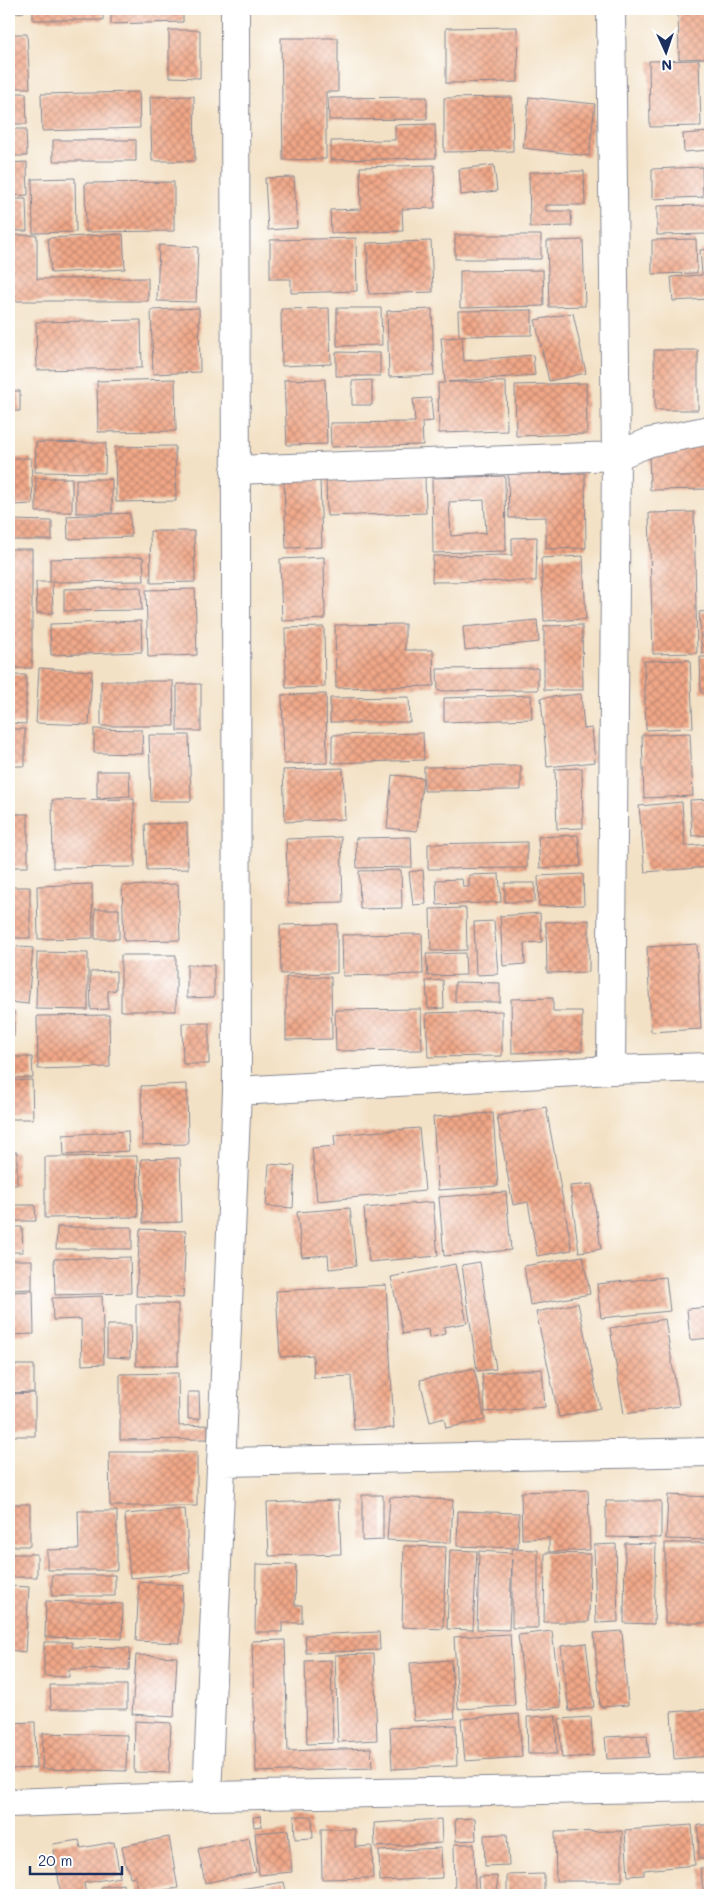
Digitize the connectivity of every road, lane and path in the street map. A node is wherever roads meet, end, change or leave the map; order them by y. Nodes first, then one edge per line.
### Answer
1 (235, 9) edge
2 (611, 9) edge
3 (710, 430) edge
4 (616, 456) junction
5 (235, 470) junction
6 (710, 1067) edge
7 (611, 1070) junction
8 (237, 1091) junction
9 (710, 1452) edge
10 (221, 1462) junction
11 (710, 1786) edge
12 (207, 1796) junction
13 (9, 1802) edge

1 - 5 street
2 - 4 street
3 - 4 street
4 - 5 street
4 - 7 street
5 - 8 street
6 - 7 street
7 - 8 street
8 - 10 street
9 - 10 street
10 - 12 street
11 - 12 street
12 - 13 street

